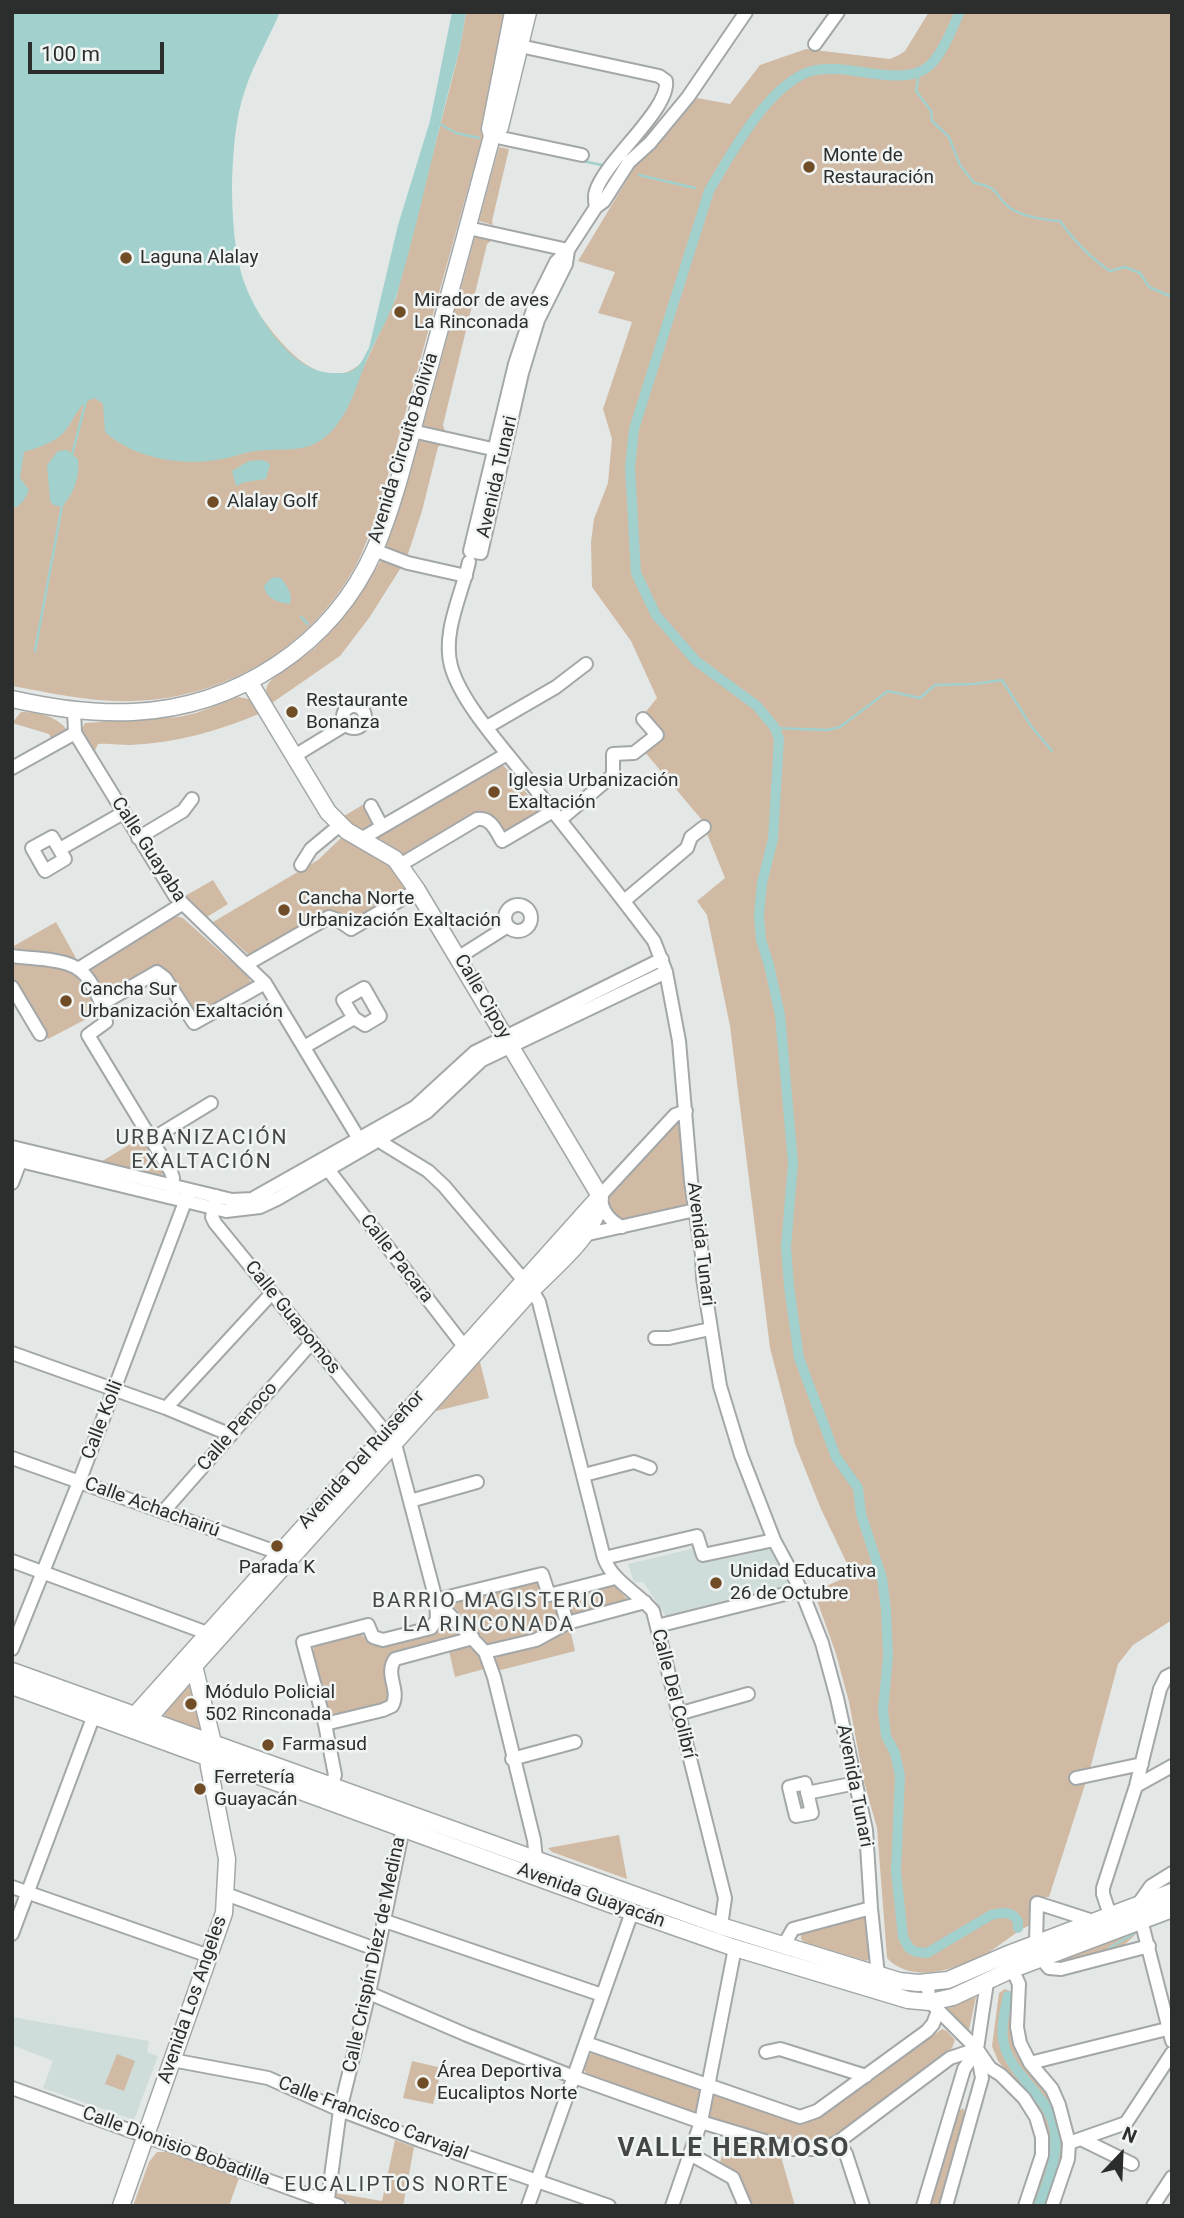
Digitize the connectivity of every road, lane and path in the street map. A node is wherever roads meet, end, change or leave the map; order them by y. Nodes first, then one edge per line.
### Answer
1 (513, 12) edge
2 (528, 12) edge
3 (746, 12) edge
4 (838, 12) edge
5 (815, 44) dead end
6 (520, 46) junction
7 (492, 136) junction
8 (582, 155) dead end
9 (596, 207) junction
10 (468, 228) junction
11 (568, 250) junction
12 (412, 431) junction
13 (499, 450) junction
14 (374, 550) junction
15 (470, 562) dead end
16 (466, 576) junction
17 (586, 664) dead end
18 (250, 683) junction
19 (12, 699) edge
20 (74, 710) junction
21 (643, 719) dead end
22 (345, 725) dead end
23 (487, 727) junction
24 (75, 733) junction
25 (508, 754) junction
26 (296, 755) junction
27 (12, 768) edge
28 (192, 799) dead end
29 (371, 806) dead end
30 (123, 813) junction
31 (557, 816) junction
32 (340, 825) junction
33 (382, 827) junction
34 (704, 827) dead end
35 (138, 838) junction
36 (361, 839) junction
37 (60, 849) dead end
38 (301, 865) dead end
39 (400, 865) junction
40 (417, 890) junction
41 (624, 901) junction
42 (182, 904) junction
43 (508, 926) dead end
44 (12, 956) edge
45 (459, 957) junction
46 (662, 959) junction
47 (247, 964) junction
48 (78, 969) junction
49 (666, 972) junction
50 (265, 983) junction
51 (12, 987) edge
52 (103, 1003) junction
53 (354, 1018) dead end
54 (40, 1034) dead end
55 (508, 1041) junction
56 (304, 1046) junction
57 (211, 1103) dead end
58 (686, 1111) junction
59 (376, 1134) junction
60 (152, 1139) junction
61 (361, 1143) junction
62 (18, 1154) edge
63 (324, 1165) junction
64 (12, 1183) edge
65 (173, 1192) junction
66 (188, 1195) junction
67 (600, 1196) junction
68 (215, 1202) junction
69 (695, 1210) junction
70 (622, 1227) junction
71 (584, 1235) junction
72 (528, 1286) junction
73 (272, 1293) junction
74 (710, 1329) junction
75 (655, 1338) dead end
76 (312, 1342) junction
77 (468, 1352) junction
78 (12, 1353) edge
79 (114, 1389) junction
80 (166, 1408) junction
81 (231, 1435) junction
82 (391, 1439) junction
83 (12, 1458) edge
84 (650, 1468) dead end
85 (584, 1475) junction
86 (79, 1482) junction
87 (477, 1482) dead end
88 (410, 1501) junction
89 (163, 1512) junction
90 (774, 1540) junction
91 (284, 1557) junction
92 (604, 1558) junction
93 (12, 1561) edge
94 (44, 1572) junction
95 (615, 1578) junction
96 (801, 1590) junction
97 (559, 1594) junction
98 (436, 1600) junction
99 (645, 1602) junction
100 (566, 1623) junction
101 (657, 1626) junction
102 (207, 1633) junction
103 (472, 1638) junction
104 (12, 1649) edge
105 (485, 1652) junction
106 (194, 1666) junction
107 (12, 1671) edge
108 (1172, 1674) edge
109 (12, 1686) edge
110 (748, 1694) dead end
111 (678, 1714) junction
112 (94, 1715) junction
113 (139, 1724) junction
114 (325, 1724) junction
115 (575, 1742) dead end
116 (210, 1750) junction
117 (512, 1759) junction
118 (1142, 1763) junction
119 (1172, 1766) edge
120 (1076, 1778) dead end
121 (856, 1783) junction
122 (332, 1785) junction
123 (1136, 1786) junction
124 (807, 1793) dead end
125 (403, 1828) junction
126 (534, 1867) junction
127 (1172, 1873) edge
128 (12, 1888) edge
129 (1172, 1892) edge
130 (27, 1893) junction
131 (226, 1894) junction
132 (871, 1908) junction
133 (1172, 1909) edge
134 (1140, 1911) junction
135 (632, 1912) junction
136 (1110, 1915) junction
137 (385, 1921) junction
138 (1093, 1921) junction
139 (721, 1926) junction
140 (12, 1934) edge
141 (784, 1945) junction
142 (1149, 1946) junction
143 (735, 1948) junction
144 (378, 1951) junction
145 (1039, 1951) junction
146 (209, 1956) junction
147 (1009, 1962) junction
148 (878, 1975) junction
149 (988, 1982) junction
150 (928, 1983) junction
151 (369, 1993) junction
152 (602, 1995) junction
153 (934, 2007) junction
154 (1170, 2035) edge
155 (586, 2043) junction
156 (978, 2049) junction
157 (766, 2052) dead end
158 (1172, 2053) edge
159 (173, 2060) junction
160 (1030, 2063) junction
161 (866, 2076) junction
162 (574, 2077) junction
163 (708, 2085) junction
164 (12, 2088) edge
165 (340, 2110) junction
166 (701, 2122) junction
167 (146, 2136) junction
168 (1075, 2141) junction
169 (838, 2142) junction
170 (690, 2154) junction
171 (1132, 2164) dead end
172 (1172, 2177) edge
173 (538, 2180) junction
174 (331, 2204) edge
175 (121, 2206) edge
176 (528, 2206) edge
177 (609, 2206) edge
178 (672, 2206) edge
179 (745, 2206) edge
180 (863, 2206) edge
181 (923, 2206) edge
182 (946, 2206) edge
183 (1025, 2206) edge
184 (1052, 2206) edge
185 (1153, 2206) edge

1 - 7 main road, Avenida Circuito Bolivia
2 - 6 main road, Avenida Circuito Bolivia
3 - 9 street, Avenida Tunari
4 - 5 street
6 - 7 main road, Avenida Circuito Bolivia
6 - 9 street, Avenida Tunari
7 - 8 street
7 - 10 main road, Avenida Circuito Bolivia
9 - 11 street, Avenida Tunari
10 - 11 street
10 - 12 main road, Avenida Circuito Bolivia
11 - 13 street, Avenida Tunari
12 - 13 street
12 - 14 main road, Avenida Circuito Bolivia
13 - 13 street, Avenida Tunari
14 - 16 street
14 - 18 main road, Avenida Circuito Bolivia
15 - 16 street, Avenida Tunari
16 - 23 street, Avenida Tunari
17 - 23 street
18 - 20 main road, Avenida Circuito Bolivia
18 - 26 main road, Calle Cipoy
19 - 20 main road, Avenida Circuito Bolivia
20 - 24 street, Calle Guayaba
21 - 31 street
22 - 26 street
23 - 25 street, Avenida Tunari
24 - 27 street
24 - 30 street, Calle Guayaba
25 - 31 street, Avenida Tunari
25 - 33 street
26 - 32 main road, Calle Cipoy
28 - 35 street
29 - 33 street
30 - 35 street, Calle Guayaba
30 - 37 street
31 - 39 street
31 - 41 street, Avenida Tunari
32 - 36 main road, Calle Cipoy
32 - 38 street
33 - 36 street
34 - 41 street
35 - 42 street, Calle Guayaba
36 - 39 main road, Calle Cipoy
39 - 40 main road, Calle Cipoy
40 - 45 main road, Calle Cipoy
40 - 47 street
41 - 46 street, Avenida Tunari
42 - 47 street, Calle Guayaba
42 - 48 street
43 - 45 street
44 - 48 street
45 - 55 main road, Calle Cipoy
46 - 49 street, Avenida Tunari
46 - 55 street
47 - 50 street, Calle Guayaba
48 - 52 street
49 - 55 street
49 - 58 street, Avenida Tunari
50 - 52 street
50 - 56 street, Calle Guayaba
51 - 54 street
52 - 60 street
53 - 56 street
55 - 59 street
55 - 67 main road, Calle Cipoy
56 - 61 street, Calle Guayaba
57 - 60 street
58 - 67 street, Avenida Del Ruiseñor
58 - 69 street, Avenida Tunari
59 - 61 street
59 - 72 street, Calle Del Colibrí
60 - 65 street
61 - 63 street
62 - 64 street
62 - 65 street
63 - 68 street
63 - 77 street, Calle Pacara
65 - 66 street
66 - 68 street
66 - 79 street, Calle Kolli
67 - 70 street, Calle Cipoy
67 - 71 main road, Avenida Del Ruiseñor
67 - 72 main road, Avenida Del Ruiseñor
68 - 73 street, Calle Guapomos
69 - 70 street
69 - 74 street, Avenida Tunari
70 - 71 street
71 - 72 main road, Avenida Del Ruiseñor
72 - 77 main road, Avenida Del Ruiseñor
72 - 85 street, Calle Del Colibrí
73 - 76 street, Calle Guapomos
73 - 80 street
74 - 75 street
74 - 90 street, Avenida Tunari
76 - 81 street, Calle Penoco
76 - 82 street, Calle Guapomos
77 - 82 main road, Avenida Del Ruiseñor
78 - 79 street
79 - 80 street
79 - 86 street, Calle Kolli
80 - 81 street
81 - 89 street, Calle Penoco
82 - 88 street
82 - 91 main road, Avenida Del Ruiseñor
83 - 86 street, Calle Achachairú
84 - 85 street
85 - 92 street, Calle Del Colibrí
86 - 89 street, Calle Achachairú
86 - 94 street, Calle Kolli
87 - 88 street
88 - 98 street
89 - 91 street, Calle Achachairú
90 - 92 street
90 - 96 street, Avenida Tunari
91 - 102 main road, Avenida Del Ruiseñor
91 - 106 main road, Avenida Del Ruiseñor
92 - 95 street, Calle Del Colibrí
93 - 94 street
94 - 102 street
94 - 104 street, Calle Kolli
95 - 97 street
95 - 99 street, Calle Del Colibrí
96 - 101 street
96 - 121 street, Avenida Tunari
97 - 98 street
97 - 100 street
98 - 103 street
98 - 114 street
99 - 100 street
99 - 101 street, Calle Del Colibrí
100 - 105 street
101 - 111 street, Calle Del Colibrí
102 - 113 main road, Avenida Del Ruiseñor
103 - 105 street
103 - 114 street
105 - 117 street
106 - 113 main road, Avenida Del Ruiseñor
106 - 116 main road, Avenida Los Angeles
107 - 113 main road, Avenida Guayacán
108 - 118 street
109 - 112 main road, Avenida Guayacán
110 - 111 street
111 - 139 street, Calle Del Colibrí
112 - 113 main road, Avenida Guayacán
112 - 130 street
113 - 116 main road, Avenida Guayacán
114 - 122 street
115 - 117 street
116 - 122 main road, Avenida Guayacán
116 - 125 main road, Avenida Guayacán
116 - 131 main road, Avenida Los Angeles
117 - 126 street
118 - 120 street
118 - 123 street
119 - 123 street
121 - 124 street
121 - 132 street, Avenida Tunari
122 - 126 main road, Avenida Guayacán
123 - 136 street
125 - 126 main road, Avenida Guayacán
125 - 137 street, Calle Crispín Díez de Medina
126 - 135 main road, Avenida Guayacán
126 - 139 main road, Avenida Guayacán
127 - 134 street
128 - 130 street
129 - 134 main road, Avenida Guayacán
130 - 140 street
130 - 146 street
131 - 144 street
131 - 146 main road, Avenida Los Angeles
132 - 141 street
132 - 148 street, Avenida Tunari
133 - 134 main road, Avenida Guayacán
134 - 136 main road, Avenida Guayacán
134 - 142 street
134 - 145 main road, Avenida Guayacán
135 - 143 main road, Avenida Guayacán
135 - 152 street
136 - 138 main road, Avenida Guayacán
137 - 144 street, Calle Crispín Díez de Medina
137 - 152 street
138 - 145 main road, Avenida Guayacán
138 - 145 street
139 - 141 main road, Avenida Guayacán
141 - 148 main road, Avenida Guayacán
142 - 145 street
142 - 154 street
143 - 153 main road, Avenida Guayacán
143 - 163 street
144 - 151 street, Calle Crispín Díez de Medina
145 - 147 main road, Avenida Guayacán
146 - 159 main road, Avenida Los Angeles
147 - 149 main road, Avenida Guayacán
147 - 150 main road, Avenida Guayacán
147 - 160 street
148 - 150 main road, Avenida Guayacán
149 - 153 main road, Avenida Guayacán
149 - 156 street
150 - 153 street
151 - 162 street
151 - 165 street, Calle Crispín Díez de Medina
152 - 155 street
153 - 156 street
153 - 161 street
154 - 160 street
155 - 162 street
155 - 163 street
156 - 169 street
156 - 181 street
156 - 182 street
156 - 183 street
157 - 161 street
158 - 168 street
159 - 165 street, Calle Francisco Carvajal
159 - 167 main road, Avenida Los Angeles
160 - 168 street
161 - 163 street
162 - 166 street
162 - 173 street
163 - 166 street
164 - 167 street, Calle Dionisio Bobadilla
165 - 173 street, Calle Francisco Carvajal
165 - 174 street, Calle Crispín Díez de Medina
166 - 169 street
166 - 170 street
167 - 174 street, Calle Dionisio Bobadilla
167 - 175 main road, Avenida Los Angeles
168 - 171 street
168 - 184 street
169 - 180 street
170 - 178 street
170 - 179 street
172 - 185 street
173 - 176 street
173 - 177 street, Calle Francisco Carvajal

